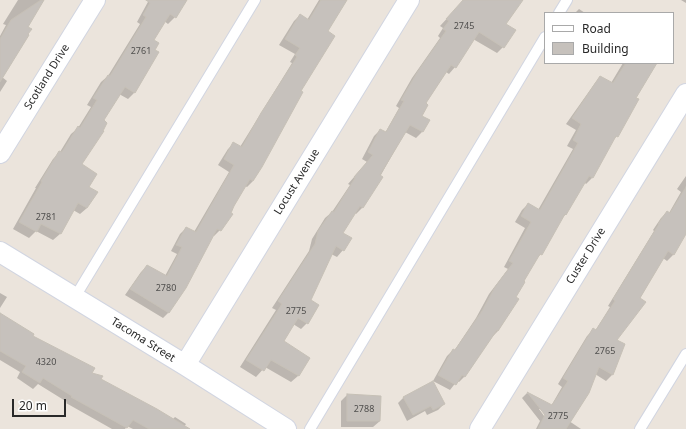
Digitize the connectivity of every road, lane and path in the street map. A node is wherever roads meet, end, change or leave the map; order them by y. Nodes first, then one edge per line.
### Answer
1 (95, 0) edge
2 (255, 0) edge
3 (409, 0) edge
4 (567, 0) edge
5 (561, 12) edge
6 (544, 39) edge
7 (686, 94) edge
8 (0, 153) edge
9 (0, 252) edge
10 (75, 297) junction
11 (686, 354) edge
12 (185, 365) junction
13 (479, 426) edge
14 (283, 428) edge
15 (310, 429) edge
16 (640, 429) edge

1 - 8 street, Scotland Drive
2 - 10 lane
3 - 12 street, Locust Avenue
4 - 5 lane
6 - 15 lane
7 - 13 street, Custer Drive
9 - 10 street, Tacoma Street
10 - 12 street, Tacoma Street
11 - 16 lane
12 - 14 street, Tacoma Street

